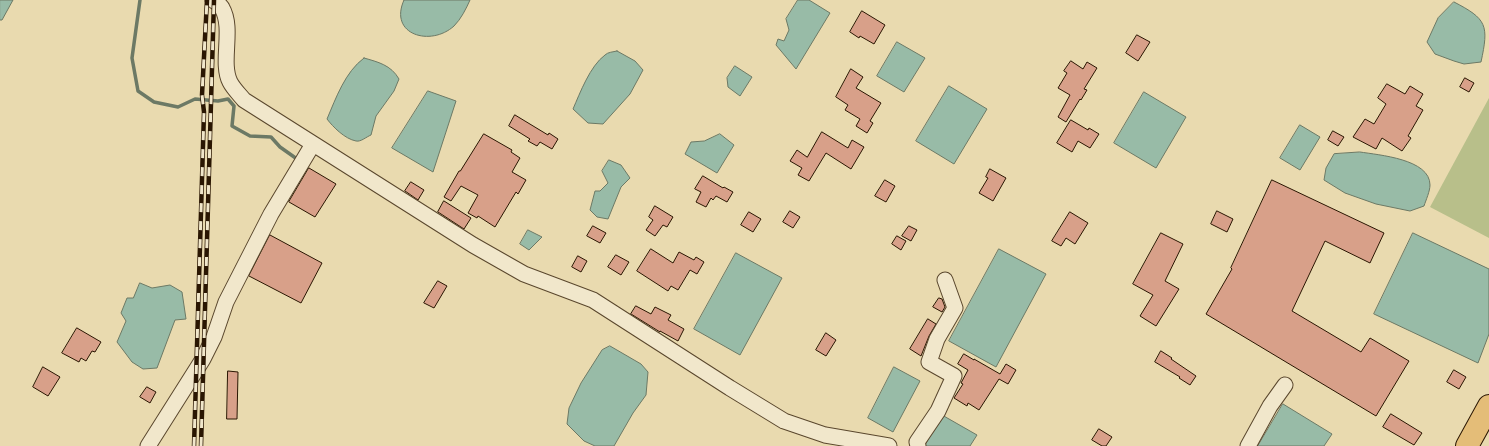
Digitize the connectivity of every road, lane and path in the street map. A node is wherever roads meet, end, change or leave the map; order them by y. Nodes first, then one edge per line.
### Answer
1 (213, 0) edge
2 (313, 144) junction
3 (945, 280) dead end
4 (1285, 385) dead end
5 (1489, 406) edge
6 (1489, 437) edge
7 (148, 446) edge
8 (889, 446) edge
9 (918, 446) edge
10 (1248, 446) edge
11 (1467, 446) edge
12 (1484, 446) edge

1 - 2 street
2 - 7 street
2 - 8 street
3 - 9 street
4 - 10 street
5 - 11 highway
6 - 12 highway

